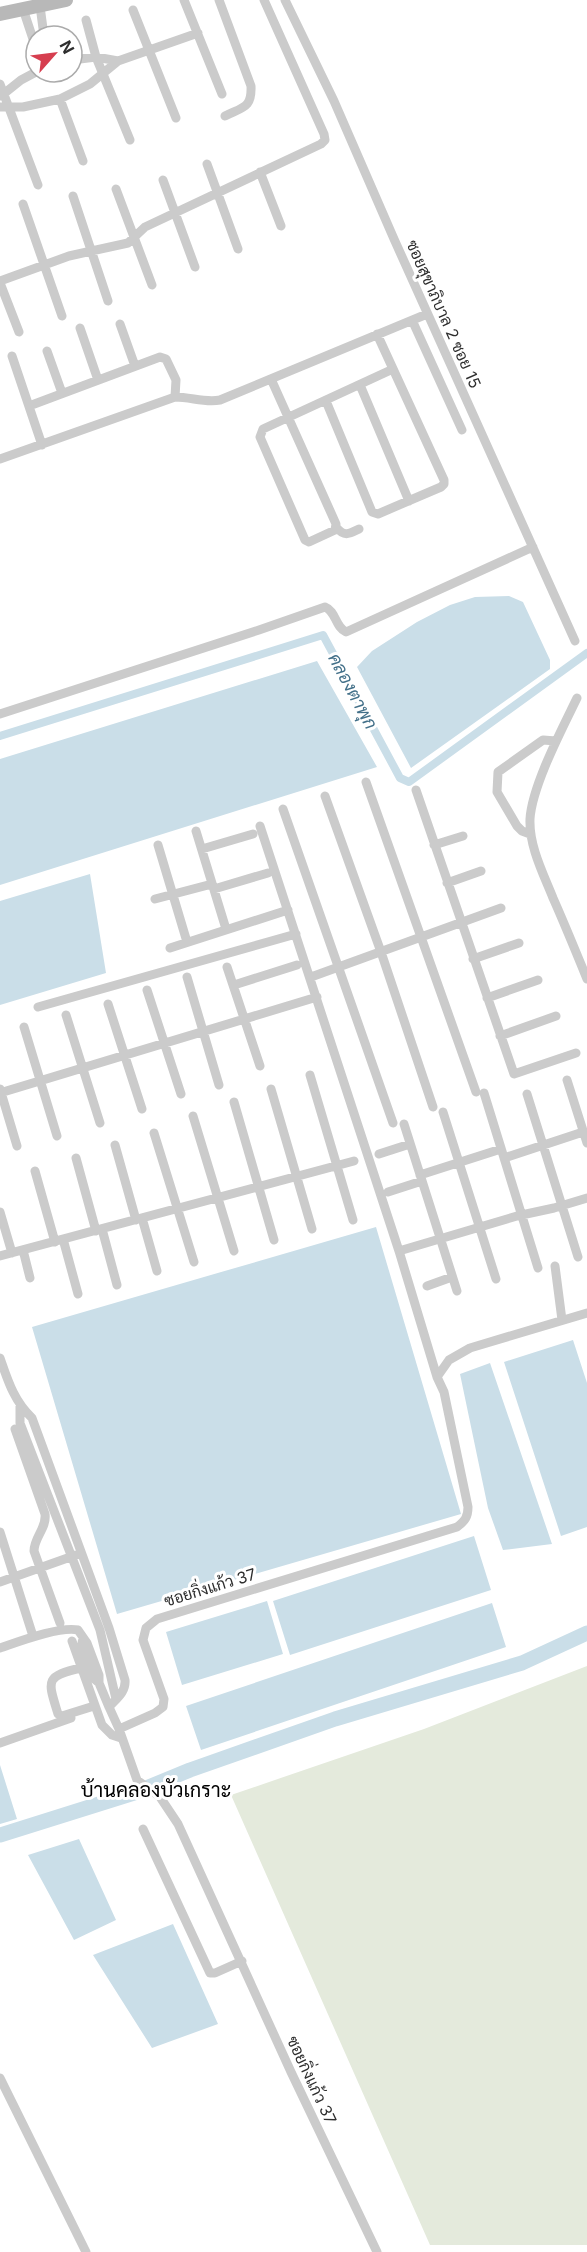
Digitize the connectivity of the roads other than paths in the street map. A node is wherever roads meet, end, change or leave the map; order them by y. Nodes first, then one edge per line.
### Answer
1 (66, 0) edge
2 (184, 0) edge
3 (219, 0) edge
4 (264, 0) edge
5 (285, 0) edge
6 (40, 6) junction
7 (15, 7) edge
8 (133, 10) dead end
9 (0, 14) edge
10 (86, 20) dead end
11 (42, 24) edge
12 (24, 25) edge
13 (198, 33) junction
14 (149, 52) junction
15 (96, 57) junction
16 (84, 58) edge
17 (118, 61) junction
18 (103, 73) junction
19 (24, 78) edge
20 (1, 92) edge
21 (222, 94) dead end
22 (60, 99) junction
23 (4, 107) edge
24 (225, 116) dead end
25 (176, 118) dead end
26 (130, 140) dead end
27 (82, 161) dead end
28 (207, 164) dead end
29 (260, 172) junction
30 (163, 180) dead end
31 (38, 185) dead end
32 (116, 189) dead end
33 (217, 192) junction
34 (73, 196) dead end
35 (23, 204) dead end
36 (174, 212) junction
37 (281, 226) dead end
38 (135, 236) junction
39 (238, 249) dead end
40 (91, 250) junction
41 (43, 265) junction
42 (195, 267) dead end
43 (0, 282) edge
44 (152, 285) dead end
45 (108, 301) dead end
46 (427, 314) junction
47 (62, 316) dead end
48 (412, 320) junction
49 (120, 324) dead end
50 (80, 328) dead end
51 (19, 332) dead end
52 (377, 334) junction
53 (47, 351) dead end
54 (12, 356) dead end
55 (135, 366) junction
56 (393, 369) junction
57 (272, 379) junction
58 (98, 380) junction
59 (360, 385) junction
60 (62, 393) junction
61 (175, 397) junction
62 (326, 401) junction
63 (29, 406) junction
64 (290, 418) junction
65 (462, 430) dead end
66 (42, 445) junction
67 (0, 459) edge
68 (409, 501) junction
69 (336, 527) junction
70 (359, 529) dead end
71 (533, 547) junction
72 (575, 641) dead end
73 (577, 698) dead end
74 (0, 714) edge
75 (556, 741) junction
76 (366, 782) dead end
77 (416, 790) dead end
78 (325, 796) dead end
79 (283, 809) dead end
80 (196, 831) dead end
81 (530, 834) junction
82 (463, 836) dead end
83 (158, 845) dead end
84 (434, 845) junction
85 (202, 849) junction
86 (481, 872) dead end
87 (268, 873) dead end
88 (447, 883) junction
89 (213, 886) junction
90 (172, 895) junction
91 (155, 899) dead end
92 (501, 908) dead end
93 (288, 910) junction
94 (461, 923) junction
95 (226, 930) junction
96 (296, 934) junction
97 (422, 938) junction
98 (187, 942) junction
99 (519, 943) dead end
100 (170, 948) dead end
101 (381, 952) junction
102 (473, 959) junction
103 (297, 965) dead end
104 (227, 967) dead end
105 (339, 967) junction
106 (187, 977) dead end
107 (311, 978) junction
108 (587, 979) edge
109 (538, 980) dead end
110 (234, 985) junction
111 (147, 990) dead end
112 (317, 997) junction
113 (487, 998) junction
114 (108, 1004) dead end
115 (38, 1007) dead end
116 (66, 1015) dead end
117 (556, 1016) dead end
118 (244, 1019) junction
119 (24, 1027) dead end
120 (203, 1031) junction
121 (500, 1036) junction
122 (164, 1043) junction
123 (576, 1053) dead end
124 (124, 1055) junction
125 (260, 1066) dead end
126 (83, 1068) junction
127 (310, 1075) dead end
128 (40, 1080) junction
129 (567, 1080) dead end
130 (219, 1085) dead end
131 (271, 1089) dead end
132 (0, 1091) edge
133 (181, 1094) dead end
134 (527, 1094) dead end
135 (234, 1102) dead end
136 (433, 1107) dead end
137 (142, 1109) dead end
138 (443, 1112) dead end
139 (193, 1116) dead end
140 (100, 1123) dead end
141 (393, 1123) dead end
142 (404, 1124) dead end
143 (583, 1132) junction
144 (154, 1133) dead end
145 (57, 1136) dead end
146 (410, 1143) junction
147 (587, 1143) edge
148 (115, 1145) dead end
149 (543, 1145) junction
150 (17, 1146) dead end
151 (379, 1154) dead end
152 (503, 1154) junction
153 (76, 1158) dead end
154 (354, 1161) dead end
155 (460, 1163) junction
156 (337, 1166) junction
157 (35, 1171) dead end
158 (297, 1177) junction
159 (421, 1178) junction
160 (258, 1187) junction
161 (388, 1192) dead end
162 (219, 1198) junction
163 (587, 1198) edge
164 (562, 1206) junction
165 (177, 1209) junction
166 (0, 1212) edge
167 (522, 1215) junction
168 (139, 1219) junction
169 (352, 1220) dead end
170 (480, 1227) junction
171 (312, 1229) dead end
172 (99, 1230) junction
173 (440, 1238) junction
174 (59, 1240) junction
175 (274, 1240) dead end
176 (22, 1250) junction
177 (234, 1251) dead end
178 (399, 1251) junction
179 (12, 1253) junction
180 (0, 1256) edge
181 (578, 1257) dead end
182 (194, 1262) dead end
183 (555, 1266) dead end
184 (538, 1268) dead end
185 (157, 1271) dead end
186 (452, 1277) junction
187 (30, 1278) dead end
188 (496, 1279) dead end
189 (117, 1285) dead end
190 (427, 1286) dead end
191 (456, 1291) dead end
192 (78, 1294) dead end
193 (587, 1313) edge
194 (562, 1320) junction
195 (0, 1358) edge
196 (436, 1377) junction
197 (20, 1406) junction
198 (15, 1429) dead end
199 (56, 1482) junction
200 (45, 1486) junction
201 (0, 1532) edge
202 (3, 1553) edge
203 (77, 1555) junction
204 (39, 1567) junction
205 (15, 1577) junction
206 (0, 1582) edge
207 (60, 1623) dead end
208 (32, 1634) dead end
209 (83, 1639) junction
210 (72, 1641) dead end
211 (0, 1648) edge
212 (85, 1674) junction
213 (99, 1683) junction
214 (109, 1707) junction
215 (95, 1708) junction
216 (120, 1734) junction
217 (0, 1743) edge
218 (143, 1829) dead end
219 (242, 1961) junction
220 (0, 2078) edge
221 (86, 2252) edge
222 (376, 2252) edge

1 - 6 street
2 - 13 street
3 - 24 street
4 - 29 street
5 - 46 street, ซอยสุขาภิบาล 2 ซอย 15
6 - 7 street
6 - 11 street
7 - 9 street
7 - 12 street
8 - 14 street
10 - 15 street
13 - 14 street
13 - 21 street
14 - 17 street
14 - 25 street
15 - 16 street
15 - 17 street
15 - 18 street
17 - 18 street
18 - 22 street
18 - 26 street
19 - 20 street
20 - 23 street
22 - 23 street
22 - 27 street
23 - 31 street
28 - 33 street
29 - 33 street
29 - 37 street
30 - 36 street
32 - 38 street
33 - 36 street
33 - 39 street
34 - 40 street
35 - 41 street
36 - 38 street
36 - 42 street
38 - 40 street
38 - 44 street
40 - 41 street
40 - 45 street
41 - 43 street
41 - 47 street
43 - 51 street
46 - 48 street
46 - 71 street, ซอยสุขาภิบาล 2 ซอย 15
48 - 52 street
48 - 65 street
49 - 55 street
50 - 58 street
52 - 56 street
52 - 57 street
53 - 60 street
54 - 63 street
55 - 58 street
55 - 61 street
56 - 59 street
56 - 68 street
57 - 61 street
57 - 64 street
58 - 60 street
59 - 62 street
59 - 68 street
60 - 63 street
61 - 66 street
62 - 64 street
62 - 68 street
63 - 66 street
64 - 69 street
64 - 69 street
66 - 67 street
69 - 70 street
71 - 72 street, ซอยสุขาภิบาล 2 ซอย 15
71 - 74 street
73 - 75 street
75 - 81 street
75 - 81 street
76 - 97 street
77 - 84 street
78 - 101 street
79 - 105 street
80 - 85 street
81 - 108 street
82 - 84 street
83 - 90 street
84 - 88 street
85 - 89 street
85 - 93 street
86 - 88 street
87 - 89 street
88 - 94 street
89 - 90 street
89 - 95 street
90 - 91 street
90 - 98 street
92 - 94 street
93 - 95 street
93 - 96 street
94 - 97 street
94 - 102 street
95 - 98 street
96 - 107 street
96 - 115 street
97 - 101 street
97 - 152 street
98 - 100 street
99 - 102 street
101 - 105 street
101 - 136 street
102 - 113 street
103 - 110 street
104 - 110 street
105 - 107 street
105 - 141 street
106 - 120 street
107 - 112 street
109 - 113 street
110 - 118 street
111 - 122 street
112 - 118 street
112 - 178 street
113 - 121 street
114 - 124 street
116 - 126 street
117 - 121 street
118 - 120 street
118 - 125 street
119 - 128 street
120 - 122 street
120 - 130 street
121 - 123 street
122 - 124 street
122 - 133 street
124 - 126 street
124 - 137 street
126 - 128 street
126 - 140 street
127 - 156 street
128 - 132 street
128 - 145 street
129 - 143 street
131 - 158 street
132 - 150 street
134 - 149 street
135 - 160 street
138 - 155 street
139 - 162 street
142 - 146 street
143 - 147 street
143 - 149 street
144 - 165 street
146 - 151 street
146 - 159 street
148 - 168 street
149 - 152 street
149 - 164 street
152 - 155 street
152 - 167 street
153 - 172 street
154 - 156 street
155 - 159 street
155 - 170 street
156 - 158 street
156 - 169 street
157 - 174 street
158 - 160 street
158 - 171 street
159 - 161 street
159 - 173 street
160 - 162 street
160 - 175 street
162 - 165 street
162 - 177 street
163 - 164 street
164 - 167 street
164 - 181 street
165 - 168 street
165 - 182 street
166 - 179 street
167 - 170 street
167 - 184 street
168 - 172 street
168 - 185 street
170 - 173 street
170 - 188 street
172 - 174 street
172 - 189 street
173 - 178 street
173 - 186 street
174 - 176 street
174 - 192 street
176 - 179 street
176 - 187 street
178 - 196 street
179 - 180 street
183 - 194 street
186 - 190 street
186 - 191 street
193 - 194 street
194 - 196 street
195 - 197 street
196 - 216 street, ซอยกิ่งแก้ว 37
197 - 199 street
197 - 200 street
198 - 204 street
199 - 200 street
199 - 203 street
200 - 203 street
201 - 202 street
202 - 205 street
203 - 204 street
203 - 214 street
204 - 205 street
204 - 207 street
205 - 206 street
205 - 208 street
209 - 211 street
209 - 212 street
209 - 213 street
210 - 212 street
212 - 213 street
212 - 215 street
212 - 215 street
213 - 214 street
214 - 216 street
215 - 216 street
215 - 217 street
216 - 219 street, ซอยกิ่งแก้ว 37
218 - 219 street
219 - 222 street, ซอยกิ่งแก้ว 37
220 - 221 street

